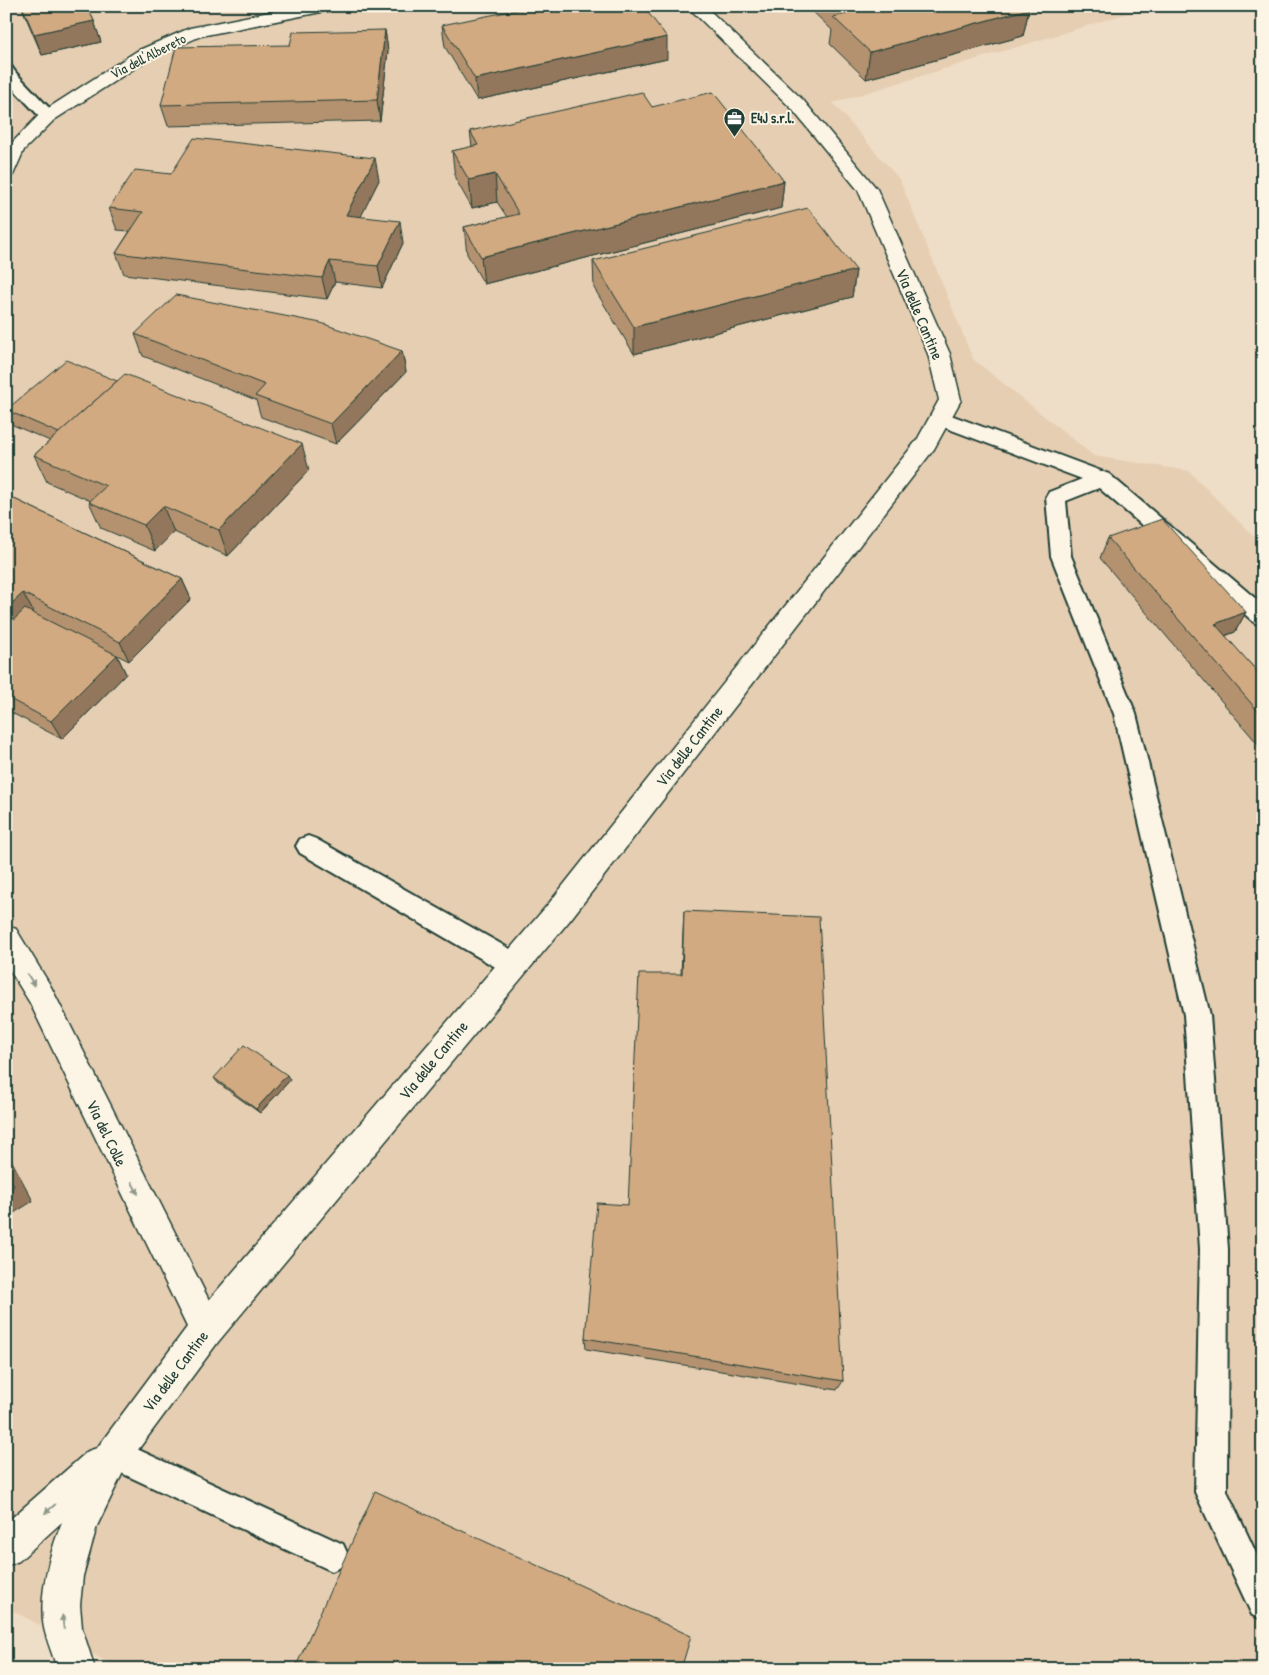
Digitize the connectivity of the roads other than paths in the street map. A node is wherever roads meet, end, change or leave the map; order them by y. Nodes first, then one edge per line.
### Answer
1 (326, 6) edge
2 (695, 6) edge
3 (6, 69) edge
4 (48, 116) junction
5 (6, 171) edge
6 (940, 418) junction
7 (1102, 479) junction
8 (1263, 617) edge
9 (308, 846) dead end
10 (6, 938) edge
11 (513, 964) junction
12 (206, 1330) junction
13 (113, 1454) junction
14 (6, 1548) edge
15 (332, 1555) dead end
16 (1263, 1604) edge
17 (76, 1669) edge

1 - 4 street, Via dell'Albereto
2 - 6 street, Via delle Cantine
3 - 4 lane
4 - 5 street, Via dell'Albereto
6 - 7 lane
6 - 11 street, Via delle Cantine
7 - 8 lane
7 - 16 lane
9 - 11 lane
10 -> 12 street, Via del Colle
11 - 12 street, Via delle Cantine
12 - 13 street, Via delle Cantine
13 -> 14 street, Via delle Cantine
13 - 15 lane
17 -> 13 street, Via delle Cantine

